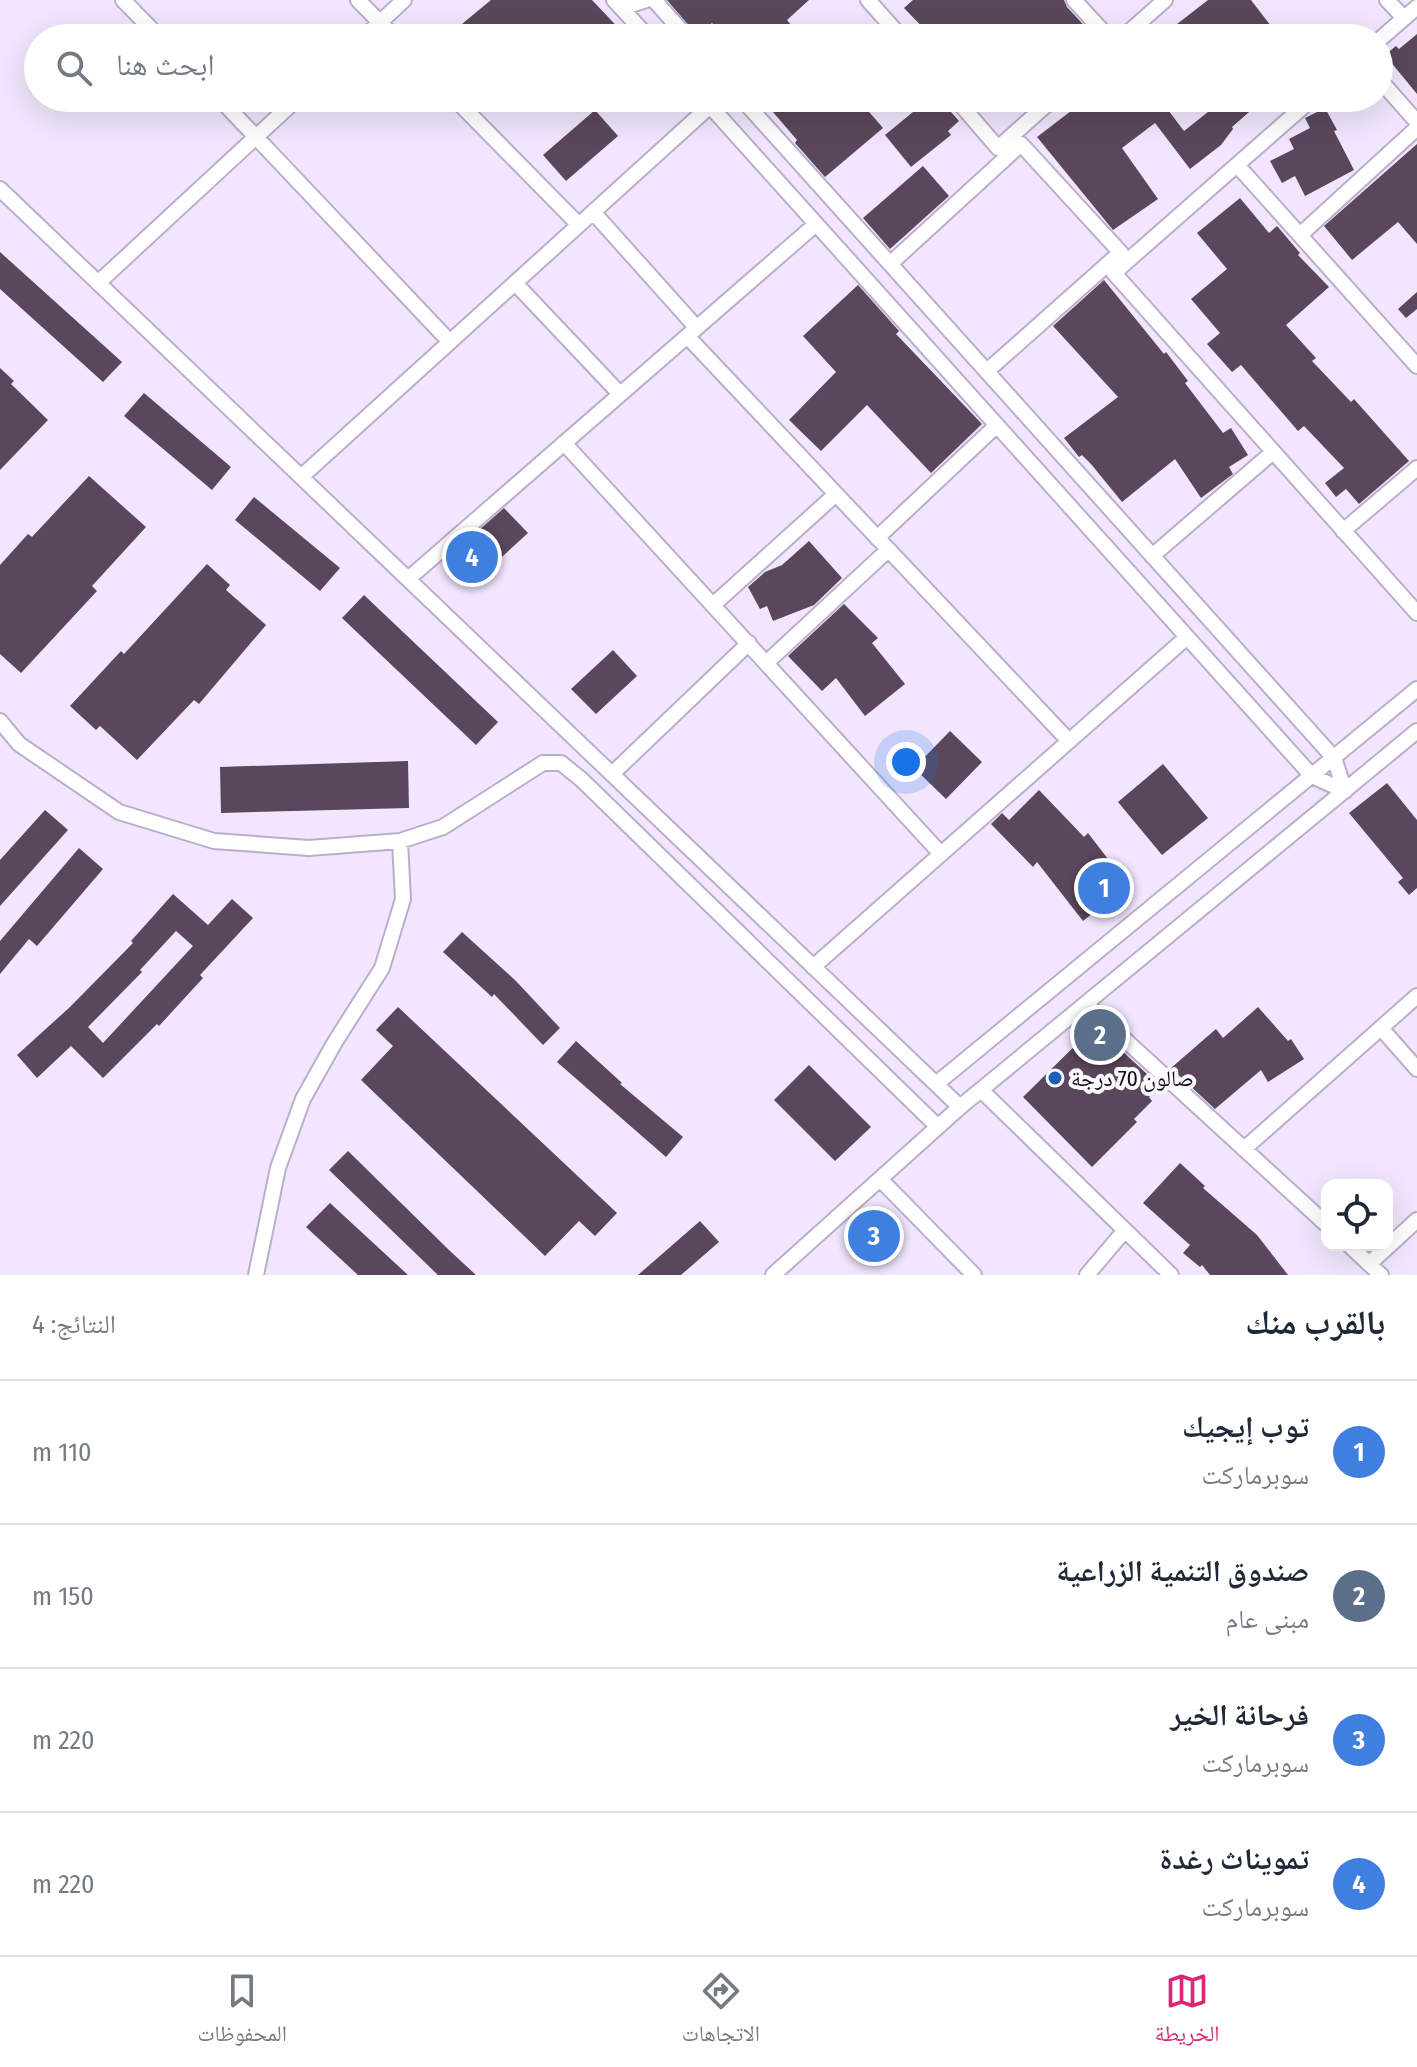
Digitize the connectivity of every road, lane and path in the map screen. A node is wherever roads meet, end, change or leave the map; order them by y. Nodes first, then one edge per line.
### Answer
1 (123, 0) edge
2 (358, 0) edge
3 (404, 0) edge
4 (646, 0) edge
5 (654, 0) edge
6 (1074, 0) edge
7 (1165, 0) edge
8 (1387, 0) edge
9 (620, 3) edge
10 (878, 3) edge
11 (1417, 7) edge
12 (1404, 18) junction
13 (380, 23) joint
14 (146, 24) edge
15 (637, 24) edge
16 (675, 24) edge
17 (892, 24) edge
18 (1096, 24) edge
19 (1138, 24) edge
20 (1393, 28) edge
21 (1393, 96) edge
22 (233, 112) edge
23 (283, 112) edge
24 (468, 112) edge
25 (696, 112) edge
26 (715, 112) edge
27 (754, 112) edge
28 (967, 112) edge
29 (1038, 112) edge
30 (1297, 112) edge
31 (1417, 125) edge
32 (257, 137) junction
33 (1021, 144) junction
34 (998, 148) junction
35 (1237, 165) junction
36 (0, 189) edge
37 (593, 212) junction
38 (816, 224) junction
39 (579, 225) junction
40 (1300, 235) junction
41 (1121, 253) junction
42 (890, 264) junction
43 (1114, 273) junction
44 (98, 283) junction
45 (515, 283) junction
46 (692, 332) junction
47 (450, 342) junction
48 (1417, 366) edge
49 (987, 371) junction
50 (620, 394) junction
51 (997, 425) junction
52 (564, 443) junction
53 (1273, 452) junction
54 (1417, 468) edge
55 (301, 477) junction
56 (836, 494) junction
57 (1343, 531) junction
58 (877, 538) junction
59 (888, 550) junction
60 (1152, 556) junction
61 (408, 579) junction
62 (713, 605) junction
63 (1417, 613) edge
64 (1187, 637) junction
65 (749, 643) junction
66 (766, 663) junction
67 (1417, 689) edge
68 (0, 721) edge
69 (1417, 731) edge
70 (1069, 741) junction
71 (1334, 758) junction
72 (612, 774) junction
73 (1312, 776) junction
74 (1345, 791) junction
75 (400, 841) junction
76 (941, 854) junction
77 (813, 967) junction
78 (1417, 996) edge
79 (1086, 1004) junction
80 (1381, 1028) junction
81 (1417, 1069) edge
82 (936, 1084) junction
83 (981, 1090) junction
84 (960, 1107) junction
85 (938, 1127) junction
86 (1244, 1149) junction
87 (880, 1179) junction
88 (1321, 1220) edge
89 (1417, 1220) edge
90 (1125, 1230) junction
91 (1355, 1251) edge
92 (1369, 1264) junction
93 (256, 1275) edge
94 (773, 1275) edge
95 (974, 1275) edge
96 (1087, 1275) edge
97 (1171, 1275) edge
98 (1381, 1275) edge

1 - 14 street
2 - 13 street
3 - 13 street
4 - 9 street
5 - 16 street
6 - 18 street
7 - 19 street
8 - 12 street
9 - 15 street
10 - 17 street
11 - 12 street
12 - 20 street
21 - 31 street
22 - 32 street
23 - 32 street
24 - 39 street
25 - 37 street
26 - 38 street
27 - 42 street
28 - 34 street
29 - 34 street
30 - 35 street
31 - 40 street
32 - 44 street
32 - 47 street
33 - 34 street
33 - 41 street
33 - 42 street
35 - 40 street
35 - 43 street
36 - 44 street
37 - 39 street
37 - 46 street
38 - 46 street
38 - 51 street
39 - 45 street
40 - 48 street
41 - 43 street
41 - 49 street
42 - 49 street
43 - 53 street
44 - 55 street
45 - 47 street
45 - 50 street
46 - 50 street
46 - 56 street
47 - 55 street
49 - 60 street
50 - 52 street
51 - 58 street
51 - 64 street
52 - 61 street
52 - 62 street
53 - 57 street
53 - 60 street
54 - 57 street
55 - 61 street
56 - 58 street
56 - 62 street
57 - 63 street
58 - 59 street
59 - 66 street
59 - 70 street
60 - 71 street
61 - 72 street
62 - 65 street
64 - 70 street
64 - 73 street
65 - 66 street
65 - 72 street
66 - 76 street
67 - 71 street
68 - 75 street
69 - 74 street
70 - 76 street
71 - 73 street
71 - 74 street
72 - 77 street
73 - 74 street
73 - 82 street
74 - 79 street
75 - 85 street
75 - 93 street
76 - 77 street
77 - 82 street
78 - 80 street
79 - 83 street
79 - 86 street
80 - 81 street
80 - 86 street
82 - 84 street
83 - 84 street
83 - 90 street
84 - 85 street
85 - 87 street
86 - 88 street
87 - 94 street
87 - 95 street
89 - 92 street
90 - 96 street
90 - 97 street
91 - 92 street
92 - 98 street

